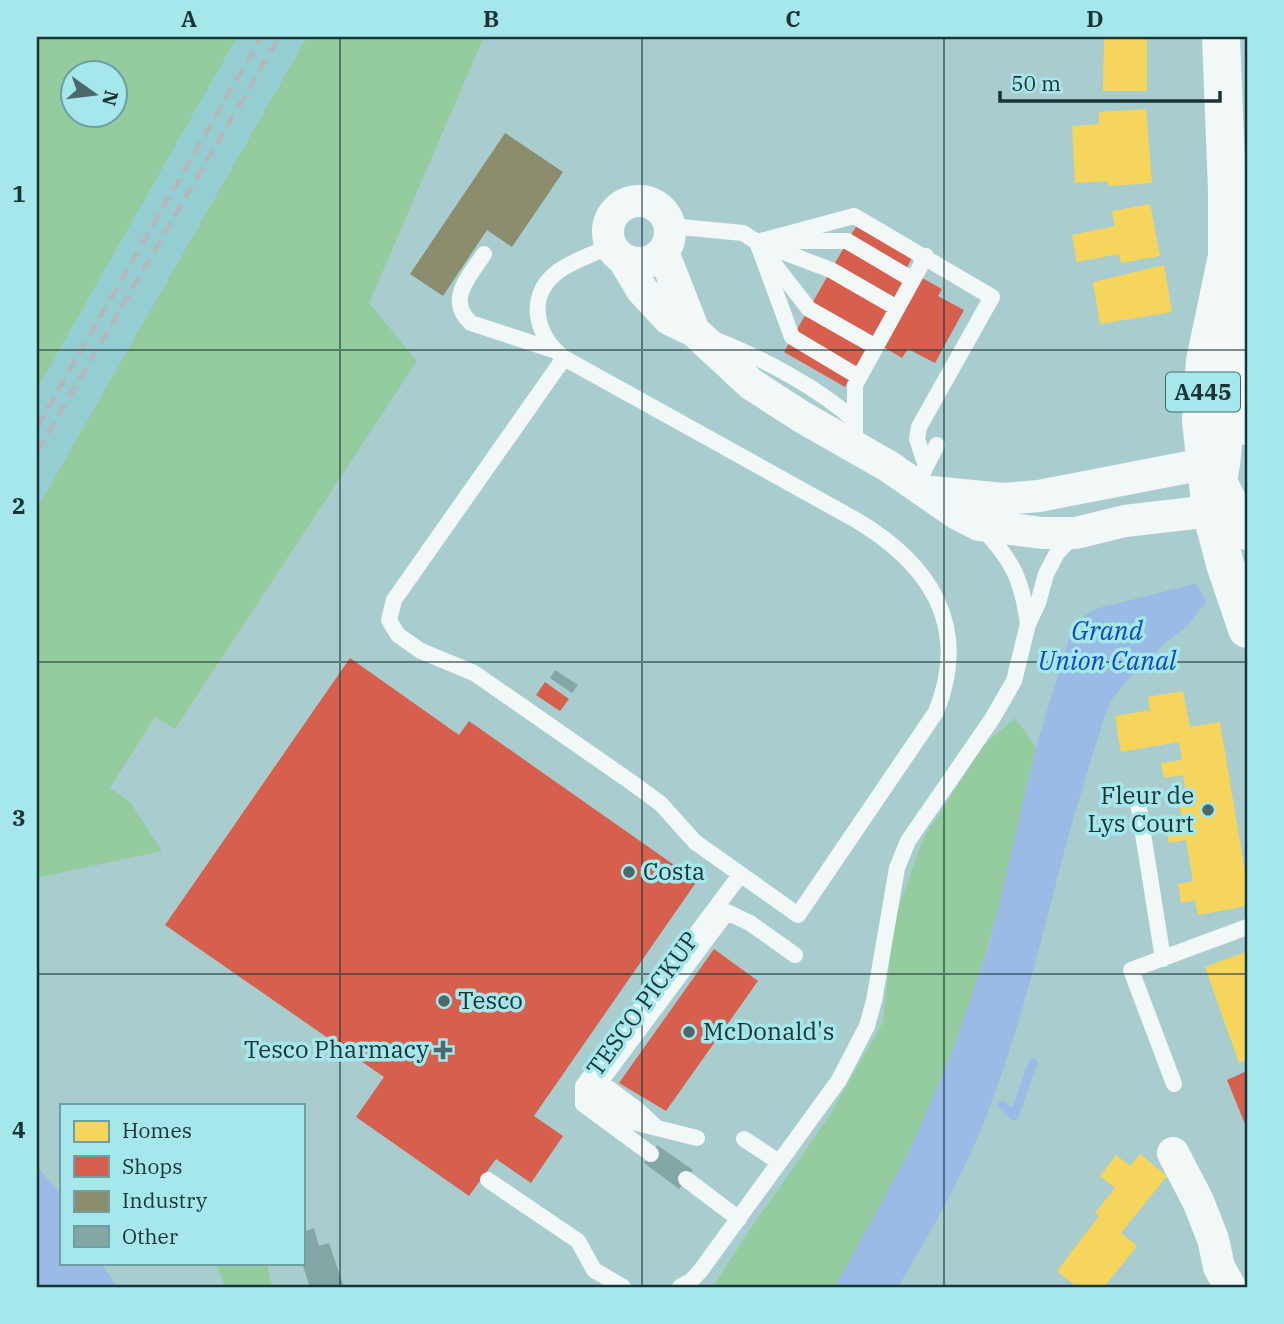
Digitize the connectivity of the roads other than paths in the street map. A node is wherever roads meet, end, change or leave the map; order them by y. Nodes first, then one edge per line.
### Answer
1 (1221, 37) edge
2 (1235, 91) edge
3 (666, 239) junction
4 (757, 242) junction
5 (618, 253) junction
6 (484, 254) dead end
7 (926, 256) junction
8 (1227, 256) junction
9 (913, 280) junction
10 (897, 308) junction
11 (1243, 316) edge
12 (694, 331) junction
13 (876, 347) junction
14 (559, 354) junction
15 (859, 377) junction
16 (1247, 426) edge
17 (855, 434) junction
18 (937, 445) dead end
19 (923, 481) junction
20 (1213, 486) junction
21 (979, 525) junction
22 (1076, 533) junction
23 (1236, 549) edge
24 (1245, 622) edge
25 (1028, 624) junction
26 (1137, 796) dead end
27 (740, 874) junction
28 (1247, 927) edge
29 (795, 955) dead end
30 (1163, 958) junction
31 (1174, 1084) dead end
32 (697, 1138) dead end
33 (744, 1139) dead end
34 (1173, 1153) dead end
35 (651, 1154) dead end
36 (779, 1162) junction
37 (488, 1180) dead end
38 (686, 1180) dead end
39 (738, 1219) junction
40 (1217, 1280) edge
41 (623, 1287) edge
42 (680, 1287) edge

1 - 2 main road, A445
2 - 8 main road, A445
3 - 4 lane
3 - 5 street
3 - 5 street
3 - 12 street
4 - 7 lane
4 - 9 lane
4 - 10 lane
4 - 13 lane
4 - 15 lane
5 - 12 street
5 - 14 lane
6 - 14 lane
7 - 9 lane
7 - 19 lane
8 - 11 main road, A445
8 - 20 main road, A445
9 - 10 lane
10 - 13 lane
11 - 16 main road, A445
11 - 20 street
12 - 17 street
13 - 15 lane
14 - 27 lane
14 - 27 lane
15 - 17 lane
17 - 19 street
18 - 19 lane
19 - 20 street
19 - 21 street
20 - 22 street
20 - 23 main road, A445
21 - 22 street
21 - 25 lane
22 - 25 lane
23 - 24 main road, A445
25 - 36 lane
26 - 30 lane
27 - 35 lane, TESCO PICKUP
28 - 30 lane
29 - 32 lane
30 - 31 lane
33 - 36 lane
34 - 40 street
36 - 39 lane
37 - 41 lane
38 - 39 lane
39 - 42 lane

